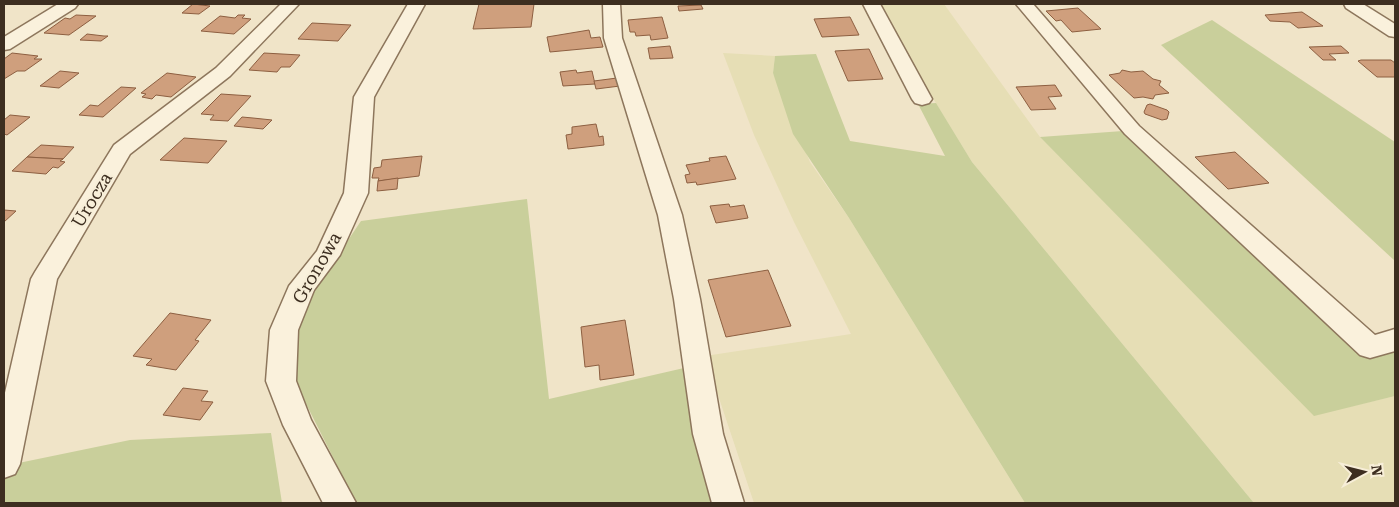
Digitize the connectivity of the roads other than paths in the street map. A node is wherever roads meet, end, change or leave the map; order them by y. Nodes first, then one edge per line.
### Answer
1 (69, 4) edge
2 (290, 4) edge
3 (416, 4) edge
4 (610, 4) edge
5 (871, 4) edge
6 (1024, 4) edge
7 (1352, 4) edge
8 (1395, 32) edge
9 (4, 45) edge
10 (922, 98) dead end
11 (1395, 340) edge
12 (4, 464) edge
13 (340, 503) edge
14 (728, 503) edge

1 - 9 street
2 - 12 street, Urocza
3 - 13 street, Gronowa
4 - 14 street
5 - 10 street
6 - 11 street
7 - 8 street

